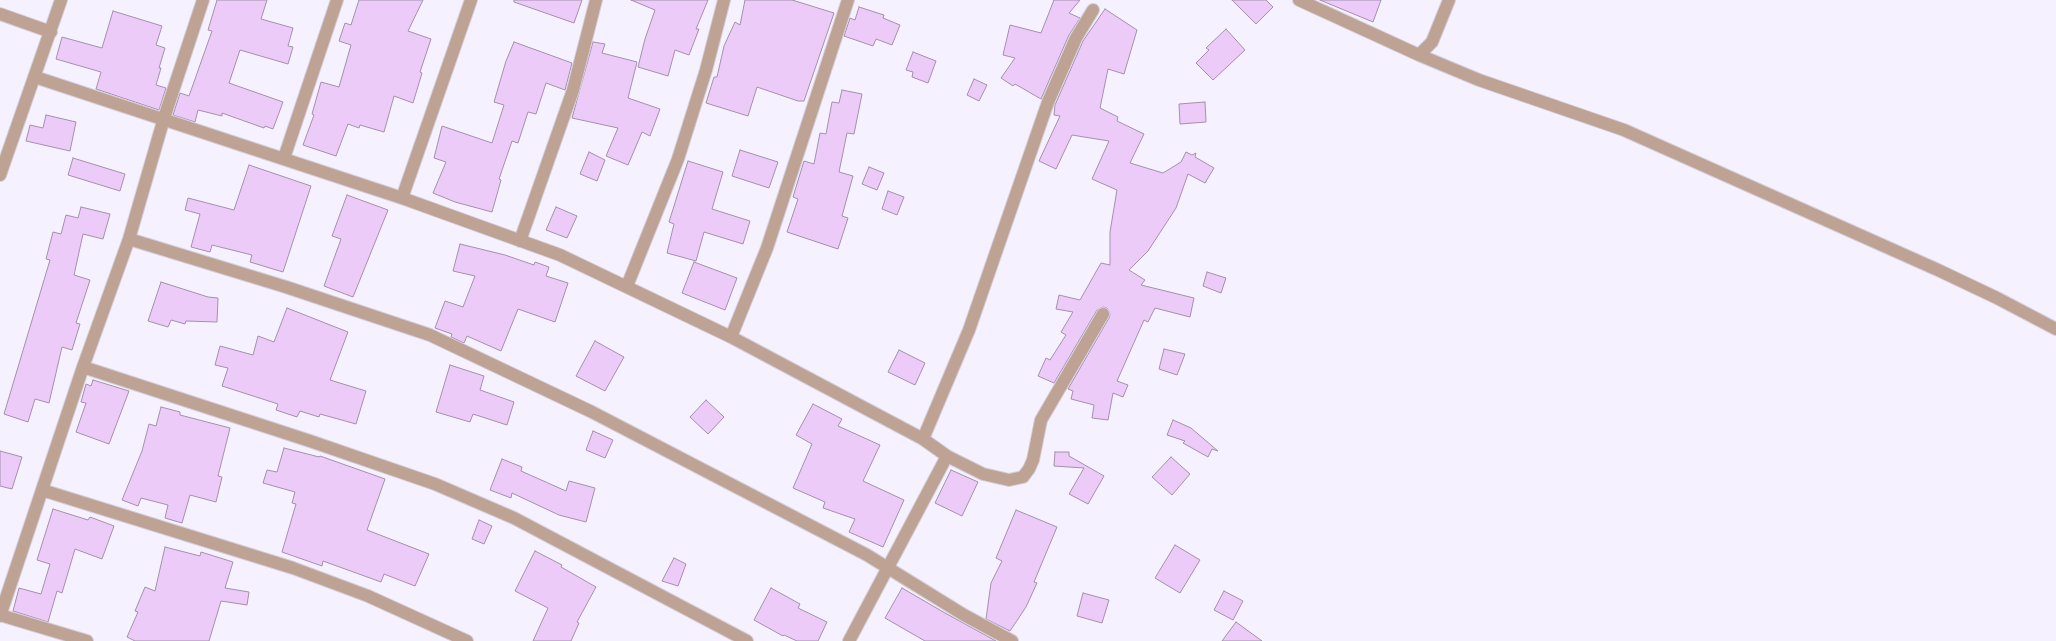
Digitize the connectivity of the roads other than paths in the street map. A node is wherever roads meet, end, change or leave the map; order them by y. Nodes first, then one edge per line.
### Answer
1 (62, 0) edge
2 (203, 0) edge
3 (337, 0) edge
4 (471, 0) edge
5 (596, 0) edge
6 (724, 0) edge
7 (848, 0) edge
8 (1299, 0) edge
9 (1448, 0) edge
10 (1093, 10) dead end
11 (0, 14) edge
12 (51, 32) junction
13 (1419, 55) junction
14 (35, 77) junction
15 (164, 118) junction
16 (284, 158) junction
17 (0, 175) edge
18 (402, 198) junction
19 (129, 239) junction
20 (520, 241) junction
21 (627, 286) junction
22 (1103, 314) dead end
23 (2056, 329) edge
24 (732, 337) junction
25 (83, 368) junction
26 (923, 439) junction
27 (948, 456) junction
28 (42, 490) junction
29 (888, 567) junction
30 (0, 616) edge
31 (88, 641) edge
32 (467, 641) edge
33 (748, 641) edge
34 (849, 641) edge
35 (1012, 641) edge

1 - 12 street
2 - 15 street
3 - 16 street
4 - 18 street
5 - 20 street
6 - 21 street
7 - 24 street
8 - 13 street
9 - 13 street
10 - 26 street
11 - 12 street
12 - 14 street
13 - 23 street
14 - 15 street
14 - 17 street
15 - 16 street
15 - 19 street
16 - 18 street
18 - 20 street
19 - 25 street
19 - 29 street
20 - 21 street
21 - 24 street
22 - 27 street
24 - 26 street
25 - 28 street
25 - 33 street
26 - 27 street
27 - 29 street
28 - 30 street
28 - 32 street
29 - 34 street
29 - 35 street
30 - 31 street

